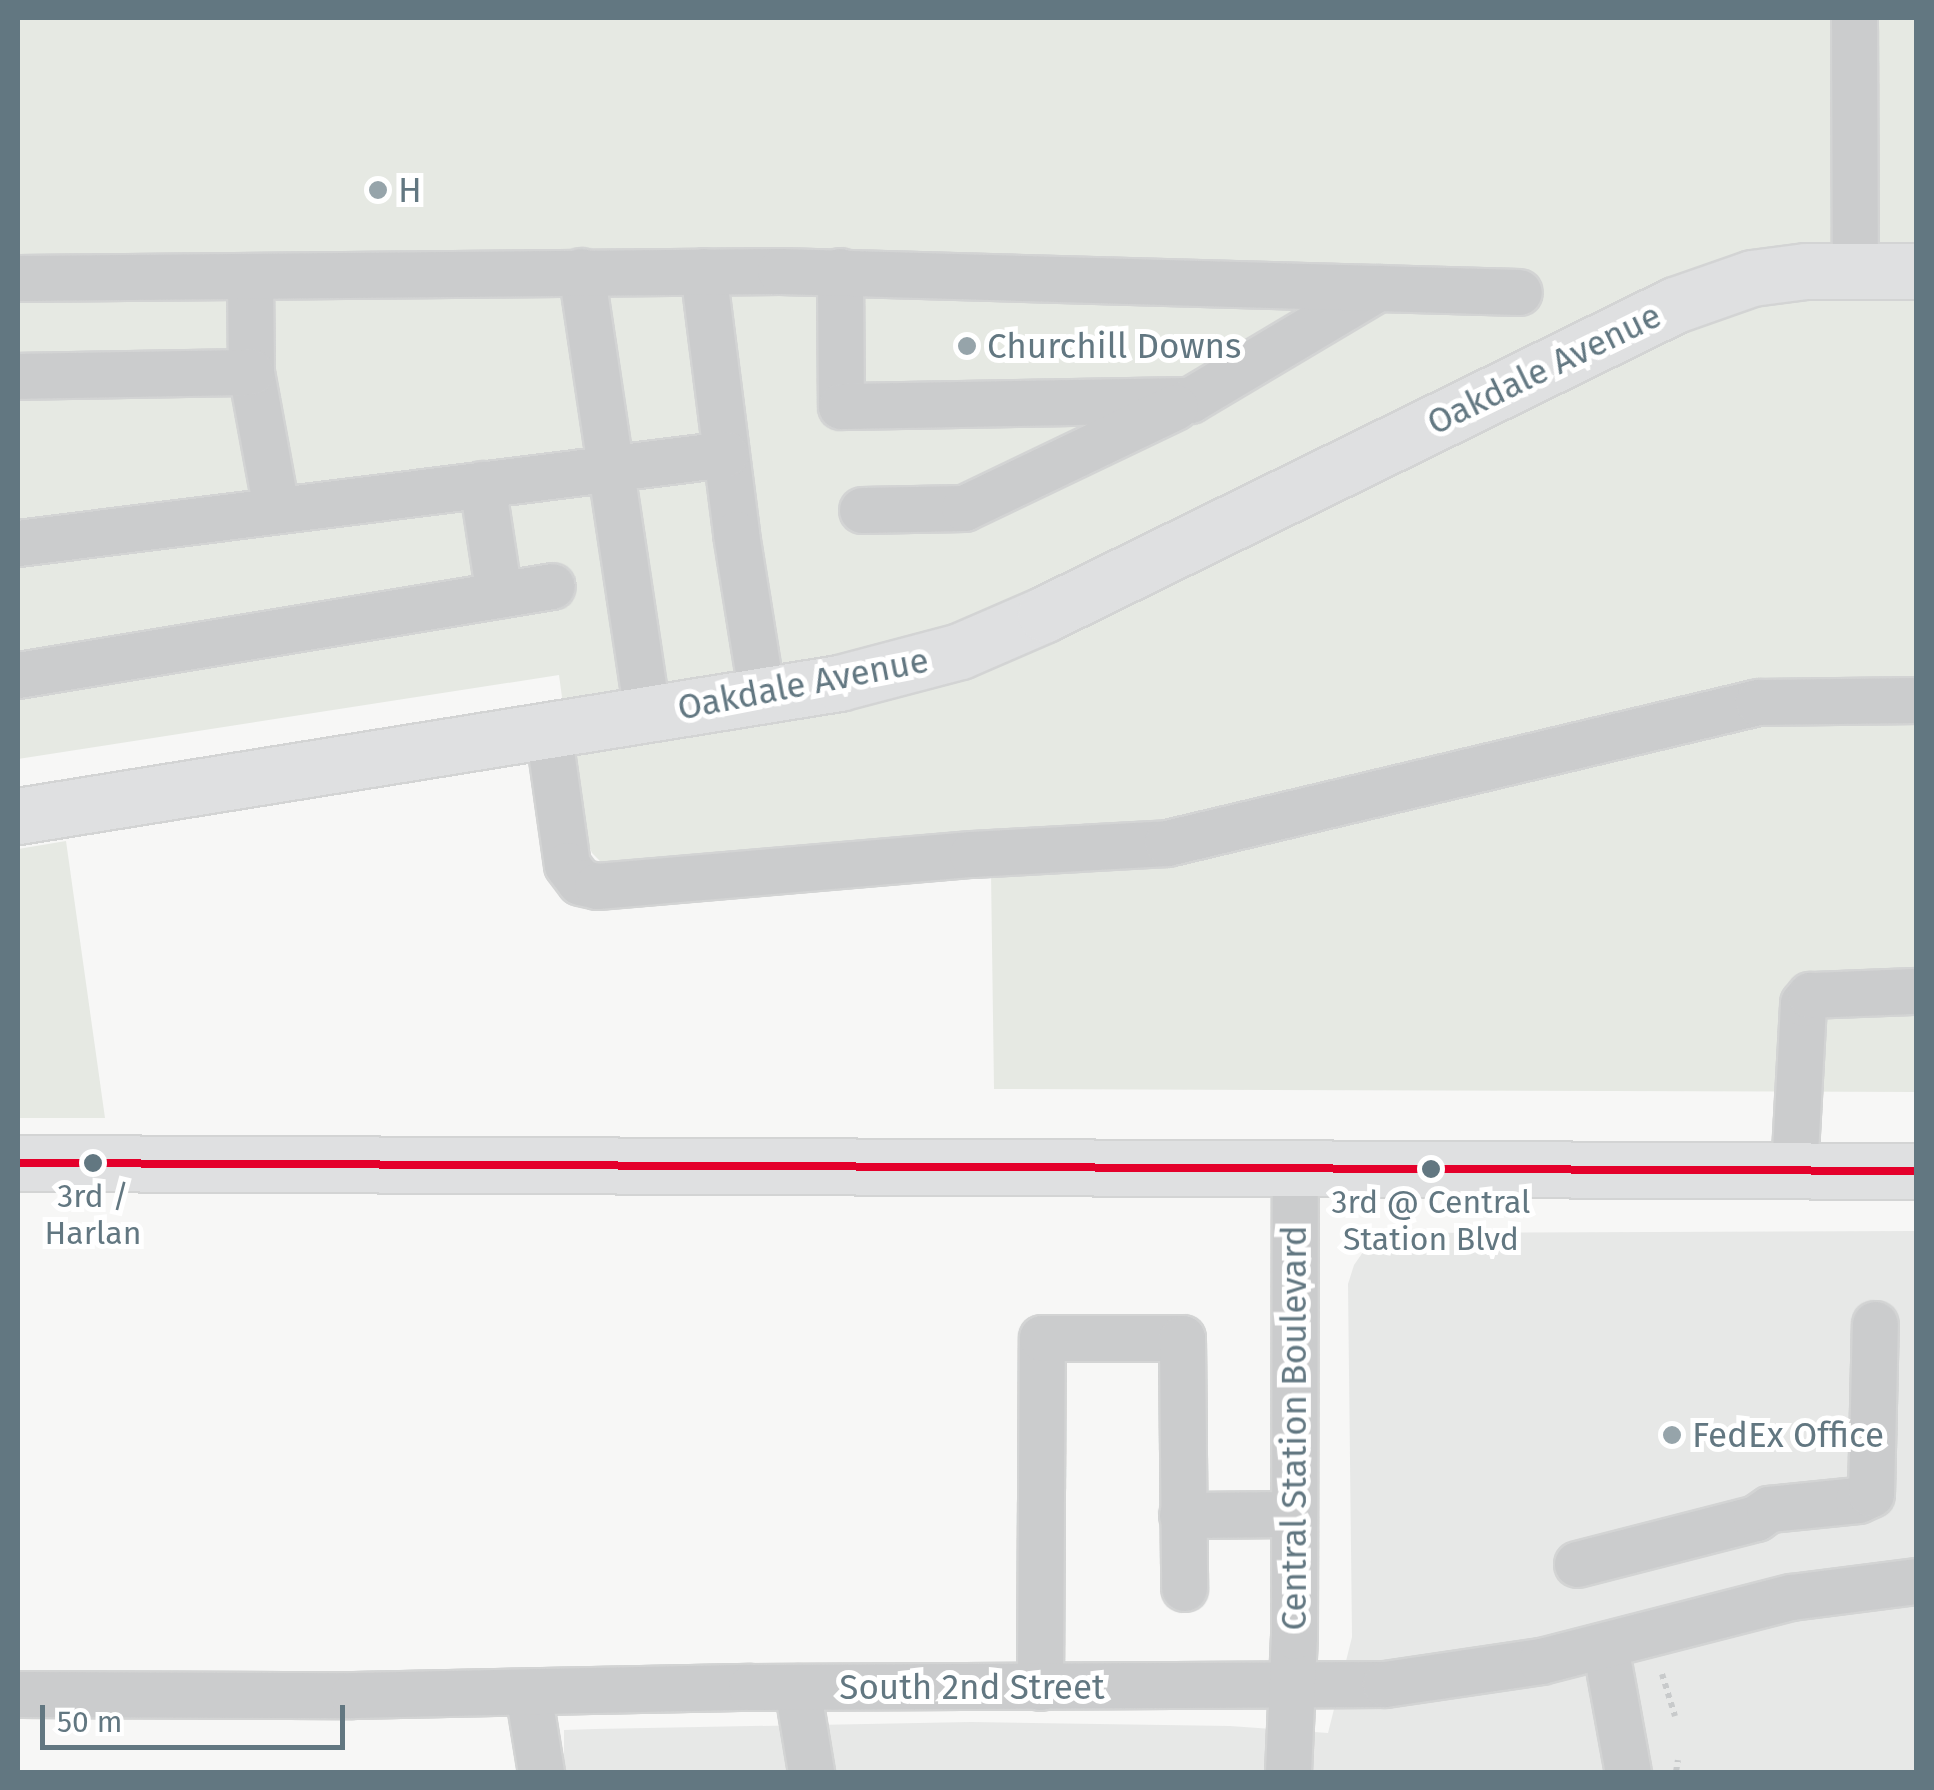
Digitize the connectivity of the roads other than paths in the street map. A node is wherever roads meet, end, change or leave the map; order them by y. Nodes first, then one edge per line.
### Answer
1 (1854, 18) edge
2 (1855, 270) junction
3 (1916, 270) edge
4 (581, 271) junction
5 (704, 271) junction
6 (840, 272) junction
7 (250, 277) junction
8 (18, 278) edge
9 (1378, 288) junction
10 (1519, 292) dead end
11 (251, 372) junction
12 (18, 376) edge
13 (1190, 400) junction
14 (725, 454) junction
15 (608, 469) junction
16 (482, 484) junction
17 (276, 508) junction
18 (862, 510) dead end
19 (18, 542) edge
20 (552, 586) dead end
21 (498, 595) junction
22 (18, 674) edge
23 (762, 696) junction
24 (1916, 700) edge
25 (647, 714) junction
26 (548, 730) junction
27 (18, 816) edge
28 (1916, 990) edge
29 (18, 1163) edge
30 (1294, 1169) junction
31 (1794, 1171) junction
32 (1916, 1171) edge
33 (1876, 1324) dead end
34 (1294, 1514) junction
35 (1182, 1516) junction
36 (1577, 1564) dead end
37 (1916, 1581) edge
38 (1184, 1588) dead end
39 (1604, 1646) junction
40 (797, 1687) junction
41 (1040, 1687) junction
42 (1293, 1687) junction
43 (528, 1692) junction
44 (18, 1694) edge
45 (540, 1772) edge
46 (811, 1772) edge
47 (1288, 1772) edge
48 (1628, 1772) edge

1 - 2 street
2 - 3 main road, Oakdale Avenue
2 - 23 main road, Oakdale Avenue
4 - 5 street
4 - 7 street
4 - 15 street
5 - 6 street
5 - 14 street
6 - 9 street
6 - 13 street
7 - 8 street
7 - 11 street
9 - 10 street
9 - 13 street
11 - 12 street
11 - 17 street
13 - 18 street
14 - 15 street
14 - 23 street
15 - 16 street
15 - 25 street
16 - 17 street
16 - 21 street
17 - 19 street
20 - 21 street
21 - 22 street
23 - 25 main road, Oakdale Avenue
24 - 26 street
25 - 26 main road, Oakdale Avenue
26 - 27 main road, Oakdale Avenue
28 - 31 street
29 - 30 main road
30 - 31 main road
30 - 34 street, Central Station Boulevard
31 - 32 main road
33 - 36 street
34 - 35 street
34 - 42 street, Central Station Boulevard
35 - 38 street
35 - 41 street
37 - 39 street, South 2nd Street
39 - 42 street, South 2nd Street
39 - 48 street
40 - 41 street, South 2nd Street
40 - 43 street, South 2nd Street
40 - 46 street
41 - 42 street, South 2nd Street
42 - 47 street, Central Station Boulevard
43 - 44 street, South 2nd Street
43 - 45 street

